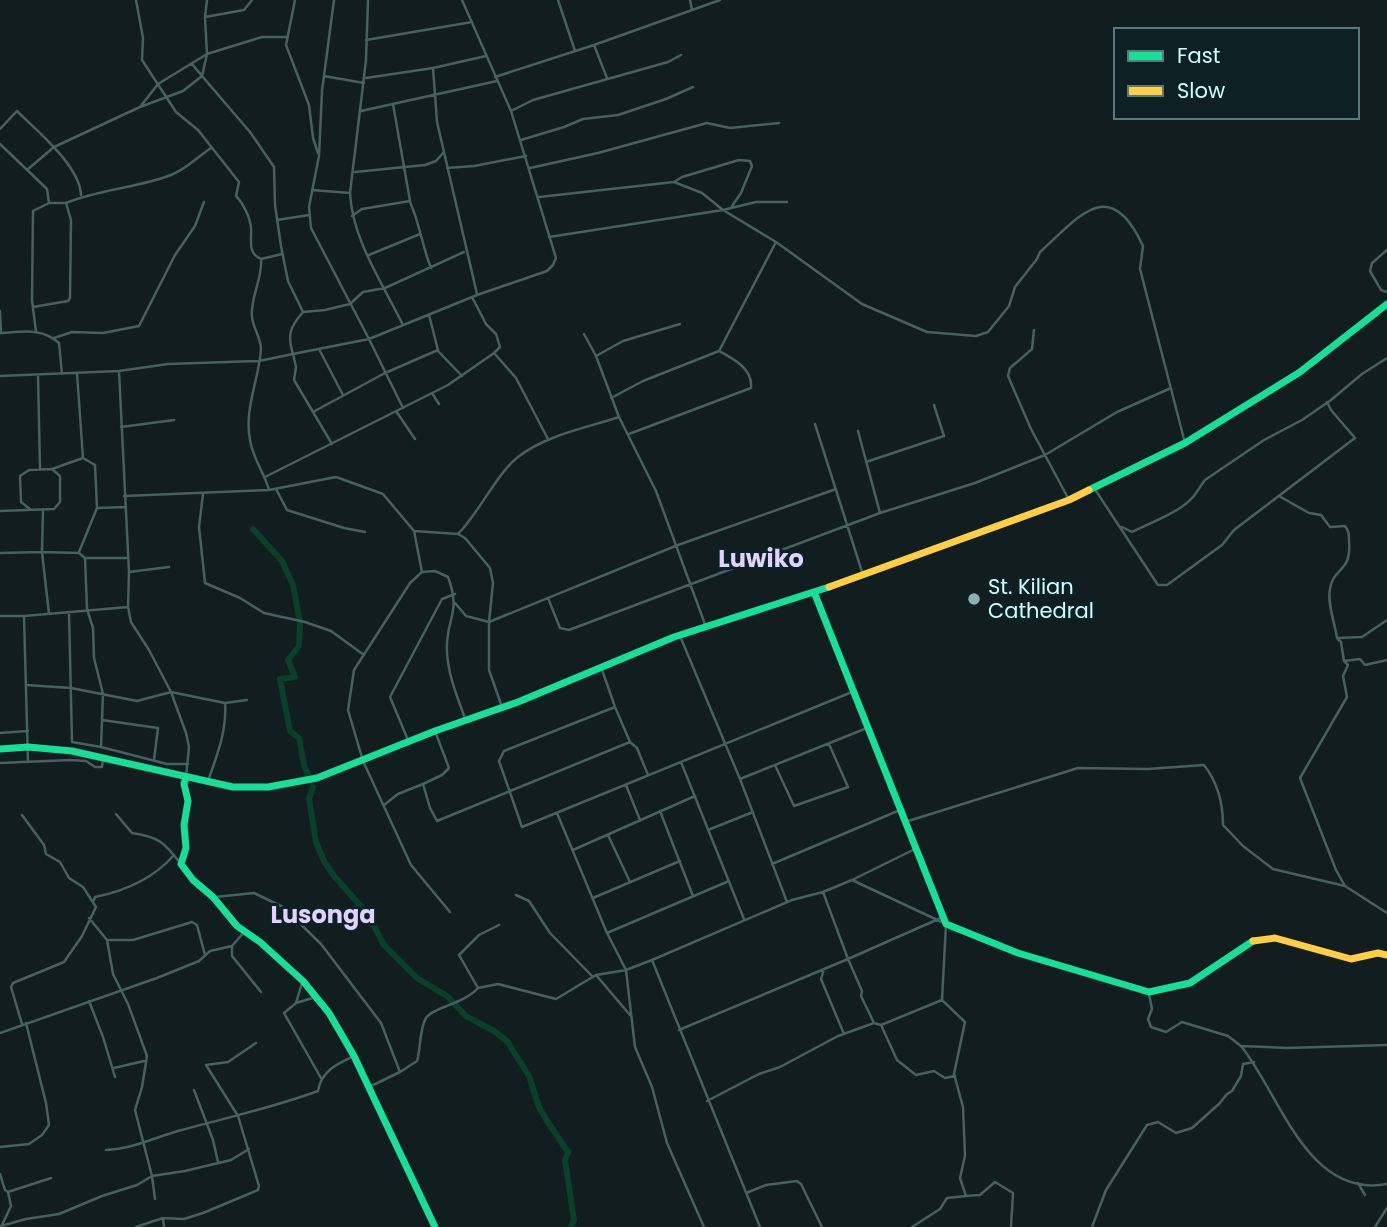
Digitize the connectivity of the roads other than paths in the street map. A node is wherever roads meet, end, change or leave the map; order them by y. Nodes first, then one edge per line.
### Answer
1 (136, 0) edge
2 (207, 0) edge
3 (252, 0) edge
4 (295, 0) edge
5 (334, 0) edge
6 (368, 0) edge
7 (462, 0) edge
8 (558, 0) edge
9 (690, 0) edge
10 (720, 0) edge
11 (692, 11) junction
12 (205, 17) junction
13 (472, 22) junction
14 (287, 37) junction
15 (366, 40) junction
16 (593, 45) junction
17 (575, 51) junction
18 (207, 54) junction
19 (681, 55) dead end
20 (486, 56) junction
21 (192, 64) junction
22 (433, 68) junction
23 (202, 76) junction
24 (324, 76) junction
25 (607, 78) junction
26 (496, 79) junction
27 (364, 81) junction
28 (158, 83) junction
29 (693, 87) dead end
30 (436, 94) junction
31 (167, 99) junction
32 (393, 104) junction
33 (140, 107) junction
34 (361, 111) junction
35 (511, 111) junction
36 (779, 124) dead end
37 (0, 129) edge
38 (521, 140) junction
39 (0, 145) edge
40 (54, 147) junction
41 (212, 147) junction
42 (444, 152) junction
43 (319, 156) junction
44 (526, 156) junction
45 (530, 167) junction
46 (404, 168) junction
47 (447, 168) junction
48 (26, 170) junction
49 (354, 172) junction
50 (674, 182) junction
51 (311, 190) junction
52 (350, 193) junction
53 (81, 197) junction
54 (539, 197) junction
55 (410, 201) junction
56 (204, 202) dead end
57 (787, 202) dead end
58 (49, 203) junction
59 (66, 203) junction
60 (731, 208) junction
61 (723, 210) junction
62 (309, 214) junction
63 (352, 216) junction
64 (277, 220) junction
65 (420, 234) junction
66 (549, 237) junction
67 (776, 242) junction
68 (1387, 250) edge
69 (466, 251) junction
70 (283, 254) junction
71 (369, 255) junction
72 (261, 259) junction
73 (431, 268) junction
74 (385, 288) junction
75 (1387, 292) edge
76 (475, 296) junction
77 (350, 304) junction
78 (1387, 304) edge
79 (33, 307) junction
80 (0, 311) edge
81 (303, 312) junction
82 (429, 315) junction
83 (680, 324) dead end
84 (403, 325) junction
85 (1034, 330) dead end
86 (36, 331) junction
87 (1, 333) edge
88 (584, 334) dead end
89 (54, 338) junction
90 (369, 339) junction
91 (319, 350) junction
92 (438, 350) junction
93 (719, 351) junction
94 (293, 354) junction
95 (494, 354) junction
96 (596, 356) junction
97 (1387, 358) edge
98 (259, 362) junction
99 (119, 371) junction
100 (78, 373) junction
101 (386, 373) junction
102 (62, 374) junction
103 (38, 375) junction
104 (0, 376) edge
105 (462, 376) junction
106 (1171, 388) junction
107 (432, 393) junction
108 (343, 395) junction
109 (611, 398) junction
110 (1328, 402) junction
111 (439, 404) dead end
112 (934, 405) dead end
113 (403, 408) junction
114 (396, 411) junction
115 (313, 412) junction
116 (619, 417) junction
117 (173, 420) dead end
118 (815, 425) dead end
119 (121, 428) junction
120 (858, 431) dead end
121 (629, 434) junction
122 (415, 439) dead end
123 (549, 440) junction
124 (1185, 443) junction
125 (332, 444) junction
126 (1045, 455) junction
127 (83, 458) junction
128 (866, 462) junction
129 (40, 469) junction
130 (52, 469) junction
131 (265, 477) junction
132 (1094, 488) junction
133 (276, 489) junction
134 (836, 489) junction
135 (269, 490) junction
136 (202, 494) junction
137 (124, 496) junction
138 (1279, 496) junction
139 (1069, 500) junction
140 (125, 507) junction
141 (97, 508) junction
142 (43, 509) junction
143 (31, 510) junction
144 (0, 511) edge
145 (880, 513) junction
146 (847, 526) junction
147 (1119, 526) junction
148 (414, 531) junction
149 (365, 532) dead end
150 (458, 534) junction
151 (678, 545) junction
152 (42, 552) junction
153 (0, 553) edge
154 (79, 553) junction
155 (85, 558) junction
156 (127, 558) junction
157 (169, 567) dead end
158 (129, 572) junction
159 (422, 572) junction
160 (863, 576) junction
161 (690, 583) junction
162 (814, 592) junction
163 (455, 594) junction
164 (548, 598) junction
165 (455, 602) junction
166 (128, 607) junction
167 (0, 608) edge
168 (87, 609) junction
169 (69, 613) junction
170 (49, 614) junction
171 (0, 616) edge
172 (24, 616) junction
173 (1387, 620) edge
174 (489, 622) junction
175 (706, 627) junction
176 (679, 635) junction
177 (1338, 638) junction
178 (364, 655) junction
179 (1387, 660) edge
180 (1344, 661) junction
181 (601, 666) junction
182 (26, 685) junction
183 (71, 688) junction
184 (170, 692) junction
185 (853, 692) junction
186 (103, 694) junction
187 (247, 700) dead end
188 (225, 703) junction
189 (502, 707) junction
190 (615, 707) junction
191 (103, 720) junction
192 (466, 721) junction
193 (867, 728) junction
194 (28, 731) junction
195 (435, 731) junction
196 (0, 733) edge
197 (409, 741) junction
198 (630, 742) junction
199 (725, 743) junction
200 (828, 744) junction
201 (28, 747) junction
202 (101, 747) junction
203 (0, 749) edge
204 (104, 757) junction
205 (154, 760) junction
206 (363, 761) junction
207 (28, 762) junction
208 (681, 762) junction
209 (0, 763) edge
210 (188, 764) junction
211 (775, 765) junction
212 (648, 775) junction
213 (186, 777) junction
214 (740, 779) junction
215 (208, 782) junction
216 (423, 784) junction
217 (626, 785) junction
218 (510, 792) junction
219 (695, 796) junction
220 (384, 805) junction
221 (900, 810) junction
222 (660, 811) junction
223 (753, 812) junction
224 (557, 813) junction
225 (22, 814) dead end
226 (116, 814) dead end
227 (640, 820) junction
228 (905, 822) junction
229 (708, 830) junction
230 (608, 834) junction
231 (915, 849) junction
232 (573, 850) junction
233 (174, 855) junction
234 (680, 861) junction
235 (181, 864) junction
236 (772, 864) junction
237 (852, 880) junction
238 (729, 881) junction
239 (630, 883) junction
240 (1345, 886) junction
241 (822, 892) junction
242 (516, 895) dead end
243 (213, 897) junction
244 (693, 897) junction
245 (593, 898) junction
246 (94, 901) junction
247 (787, 902) junction
248 (450, 912) dead end
249 (1387, 913) edge
250 (89, 918) junction
251 (744, 919) junction
252 (942, 920) junction
253 (499, 925) dead end
254 (245, 932) junction
255 (607, 933) junction
256 (107, 940) junction
257 (232, 946) junction
258 (205, 955) junction
259 (1387, 955) edge
260 (848, 958) junction
261 (652, 960) junction
262 (824, 969) junction
263 (626, 970) junction
264 (594, 976) junction
265 (303, 981) junction
266 (478, 988) junction
267 (120, 989) junction
268 (261, 992) dead end
269 (1149, 992) junction
270 (317, 996) junction
271 (942, 1000) junction
272 (89, 1001) junction
273 (296, 1003) junction
274 (630, 1014) junction
275 (24, 1023) junction
276 (874, 1023) junction
277 (881, 1025) junction
278 (679, 1030) junction
279 (0, 1032) edge
280 (844, 1034) junction
281 (256, 1043) dead end
282 (1387, 1045) edge
283 (1241, 1046) junction
284 (354, 1056) junction
285 (146, 1061) junction
286 (1254, 1062) junction
287 (114, 1068) junction
288 (400, 1072) junction
289 (955, 1076) junction
290 (115, 1077) dead end
291 (321, 1078) junction
292 (368, 1087) junction
293 (194, 1090) dead end
294 (707, 1101) junction
295 (238, 1116) junction
296 (205, 1124) junction
297 (143, 1141) junction
298 (0, 1147) edge
299 (248, 1149) junction
300 (106, 1150) dead end
301 (218, 1162) junction
302 (0, 1174) edge
303 (152, 1176) junction
304 (51, 1178) dead end
305 (1358, 1183) junction
306 (1387, 1184) edge
307 (8, 1192) junction
308 (746, 1193) junction
309 (1365, 1195) dead end
310 (966, 1196) junction
311 (155, 1199) dead end
312 (1387, 1208) edge
313 (163, 1218) junction
314 (1, 1227) edge
315 (136, 1227) edge
316 (164, 1227) edge
317 (435, 1227) edge
318 (704, 1227) edge
319 (760, 1227) edge
320 (822, 1227) edge
321 (912, 1227) edge
322 (1011, 1227) edge
323 (1092, 1227) edge
324 (1375, 1227) edge

1 - 28 street
2 - 12 street
3 - 12 street
4 - 14 street
5 - 24 street
6 - 15 street
7 - 13 street
8 - 17 street
9 - 11 street
10 - 11 street
11 - 16 street
12 - 18 street
13 - 15 street
13 - 20 street
14 - 18 street
14 - 43 street
15 - 27 street
16 - 17 street
16 - 25 street
17 - 26 street
18 - 21 street
18 - 23 street
19 - 25 street
20 - 22 street
20 - 26 street
21 - 23 street
21 - 28 street
22 - 27 street
22 - 30 street
23 - 31 street
23 - 64 street
24 - 27 street
24 - 43 street
25 - 35 street
26 - 30 street
26 - 35 street
27 - 34 street
28 - 31 street
28 - 33 street
29 - 38 street
30 - 32 street
30 - 42 street
31 - 33 street
31 - 41 street
32 - 34 street
32 - 46 street
33 - 40 street
34 - 49 street
35 - 38 street
36 - 45 street
37 - 40 street
38 - 44 street
39 - 48 street
40 - 48 street
40 - 53 street
41 - 53 street
41 - 72 street
42 - 46 street
42 - 47 street
43 - 51 street
44 - 45 street
44 - 47 street
45 - 54 street
46 - 49 street
46 - 55 street
47 - 69 street
48 - 58 street
49 - 52 street
50 - 54 street
50 - 60 street
50 - 61 street
51 - 52 street
51 - 62 street
52 - 63 street
53 - 59 street
54 - 66 street
55 - 63 street
55 - 65 street
56 - 89 street
57 - 60 street
58 - 59 street
58 - 79 street
59 - 79 street
60 - 61 street
61 - 66 street
61 - 67 street
62 - 64 street
62 - 77 street
63 - 71 street
64 - 70 street
65 - 71 street
65 - 73 street
66 - 76 street
67 - 93 street
67 - 106 street
68 - 75 street
69 - 73 street
69 - 76 street
70 - 72 street
70 - 81 street
71 - 74 street
72 - 98 street
73 - 74 street
74 - 77 street
74 - 84 street
76 - 82 street
76 - 95 street
77 - 81 street
77 - 90 street
78 - 124 main road
79 - 86 street
80 - 87 street
81 - 94 street
82 - 84 street
82 - 92 street
83 - 96 street
84 - 90 street
85 - 126 street
86 - 87 street
86 - 89 street
88 - 96 street
89 - 102 street
90 - 91 street
90 - 101 street
91 - 94 street
91 - 108 street
92 - 101 street
92 - 105 street
93 - 109 street
93 - 121 street
94 - 98 street
94 - 115 street
95 - 105 street
95 - 123 street
96 - 109 street
97 - 110 street
98 - 99 street
98 - 131 street
99 - 100 street
99 - 119 street
100 - 102 street
100 - 127 street
101 - 108 street
101 - 113 street
102 - 103 street
103 - 104 street
103 - 129 street
105 - 107 street
106 - 124 street
106 - 126 street
107 - 111 street
107 - 113 street
108 - 115 street
109 - 116 street
110 - 138 street
110 - 147 street
112 - 128 street
113 - 114 street
114 - 122 street
114 - 125 street
115 - 125 street
116 - 121 street
116 - 123 street
117 - 119 street
118 - 134 street
119 - 137 street
120 - 128 street
121 - 151 street
123 - 150 street
124 - 132 main road
125 - 131 street
126 - 139 street
126 - 145 street
127 - 130 street
127 - 141 street
128 - 145 street
129 - 130 street
129 - 143 street
130 - 142 street
131 - 135 street
132 - 139 main road
132 - 147 street
133 - 135 street
133 - 148 street
133 - 149 street
134 - 146 street
134 - 151 street
135 - 136 street
136 - 137 street
136 - 178 street
137 - 140 street
138 - 147 street
138 - 177 street
139 - 160 main road
140 - 141 street
140 - 156 street
141 - 154 street
142 - 143 street
142 - 152 street
143 - 144 street
145 - 146 street
146 - 160 street
146 - 161 street
148 - 150 street
148 - 159 street
150 - 174 street
151 - 161 street
151 - 164 street
152 - 153 street
152 - 154 street
152 - 170 street
154 - 155 street
155 - 156 street
155 - 168 street
156 - 158 street
157 - 158 street
158 - 166 street
159 - 163 street
159 - 178 street
160 - 162 main road
161 - 164 street
161 - 175 street
162 - 175 main road
162 - 185 main road
163 - 165 street
163 - 197 street
164 - 174 street
165 - 174 street
165 - 192 street
166 - 168 street
166 - 184 street
167 - 171 street
168 - 169 street
168 - 186 street
169 - 170 street
169 - 183 street
170 - 172 street
171 - 172 street
172 - 182 street
173 - 177 street
174 - 189 street
175 - 176 main road
176 - 181 main road
176 - 199 street
177 - 180 street
178 - 206 street
179 - 180 street
180 - 240 street
181 - 189 main road
181 - 190 street
182 - 183 street
182 - 194 street
183 - 186 street
183 - 202 street
184 - 186 street
184 - 188 street
184 - 210 street
185 - 193 main road
185 - 199 street
186 - 191 street
187 - 188 street
188 - 215 street
189 - 192 main road
190 - 198 street
190 - 218 street
191 - 202 street
191 - 205 street
192 - 195 main road
193 - 200 street
193 - 221 main road
194 - 196 street
194 - 201 street
195 - 197 main road
195 - 216 street
197 - 206 main road
198 - 212 street
198 - 218 street
199 - 208 street
199 - 214 street
200 - 211 street
200 - 211 street
201 - 203 main road
201 - 204 main road
201 - 207 street
202 - 205 street
204 - 207 street
204 - 213 main road
205 - 210 street
206 - 215 main road
206 - 220 street
207 - 209 street
208 - 212 street
208 - 219 street
210 - 213 street
211 - 214 street
212 - 217 street
213 - 215 main road
213 - 235 main road
214 - 223 street
216 - 218 street
216 - 220 street
217 - 224 street
217 - 227 street
218 - 224 street
219 - 222 street
219 - 229 street
220 - 248 street
221 - 228 main road
221 - 236 street
222 - 227 street
222 - 234 street
223 - 229 street
223 - 236 street
224 - 232 street
225 - 246 street
226 - 233 street
227 - 230 street
228 - 231 main road
228 - 240 street
229 - 238 street
230 - 232 street
230 - 239 street
231 - 237 street
231 - 252 main road
232 - 245 street
233 - 235 street
233 - 246 street
234 - 239 street
234 - 244 street
235 - 243 main road
236 - 247 street
237 - 241 street
237 - 252 street
238 - 244 street
238 - 251 street
239 - 245 street
240 - 249 street
241 - 247 street
241 - 260 street
242 - 264 street
243 - 254 main road
243 - 288 street
244 - 255 street
245 - 255 street
246 - 250 street
247 - 251 street
250 - 256 street
250 - 275 street
251 - 261 street
252 - 260 street
252 - 269 main road
252 - 271 street
253 - 266 street
254 - 257 street
254 - 265 main road
255 - 263 street
256 - 258 street
256 - 267 street
257 - 258 street
257 - 268 street
258 - 267 street
259 - 269 main road
260 - 262 street
260 - 276 street
261 - 263 street
261 - 278 street
262 - 278 street
262 - 280 street
263 - 264 street
263 - 274 street
264 - 266 street
264 - 274 street
265 - 270 main road
265 - 273 street
266 - 288 street
267 - 272 street
267 - 285 street
269 - 283 street
270 - 273 street
270 - 284 main road
271 - 277 street
271 - 289 street
272 - 275 street
272 - 287 street
273 - 291 street
274 - 318 street
275 - 279 street
275 - 298 street
276 - 277 street
276 - 280 street
277 - 289 street
278 - 294 street
280 - 294 street
281 - 295 street
282 - 283 street
283 - 286 street
284 - 291 street
284 - 292 main road
285 - 287 street
285 - 297 street
286 - 305 street
286 - 323 street
287 - 290 street
288 - 292 street
289 - 310 street
291 - 295 street
292 - 317 main road
293 - 296 street
294 - 308 street
295 - 296 street
295 - 299 street
296 - 297 street
296 - 301 street
297 - 300 street
297 - 303 street
299 - 301 street
299 - 313 street
301 - 303 street
302 - 307 street
303 - 311 street
303 - 314 street
304 - 307 street
305 - 306 street
305 - 309 street
307 - 314 street
308 - 319 street
308 - 320 street
310 - 321 street
310 - 322 street
312 - 324 street
313 - 315 street
313 - 316 street

